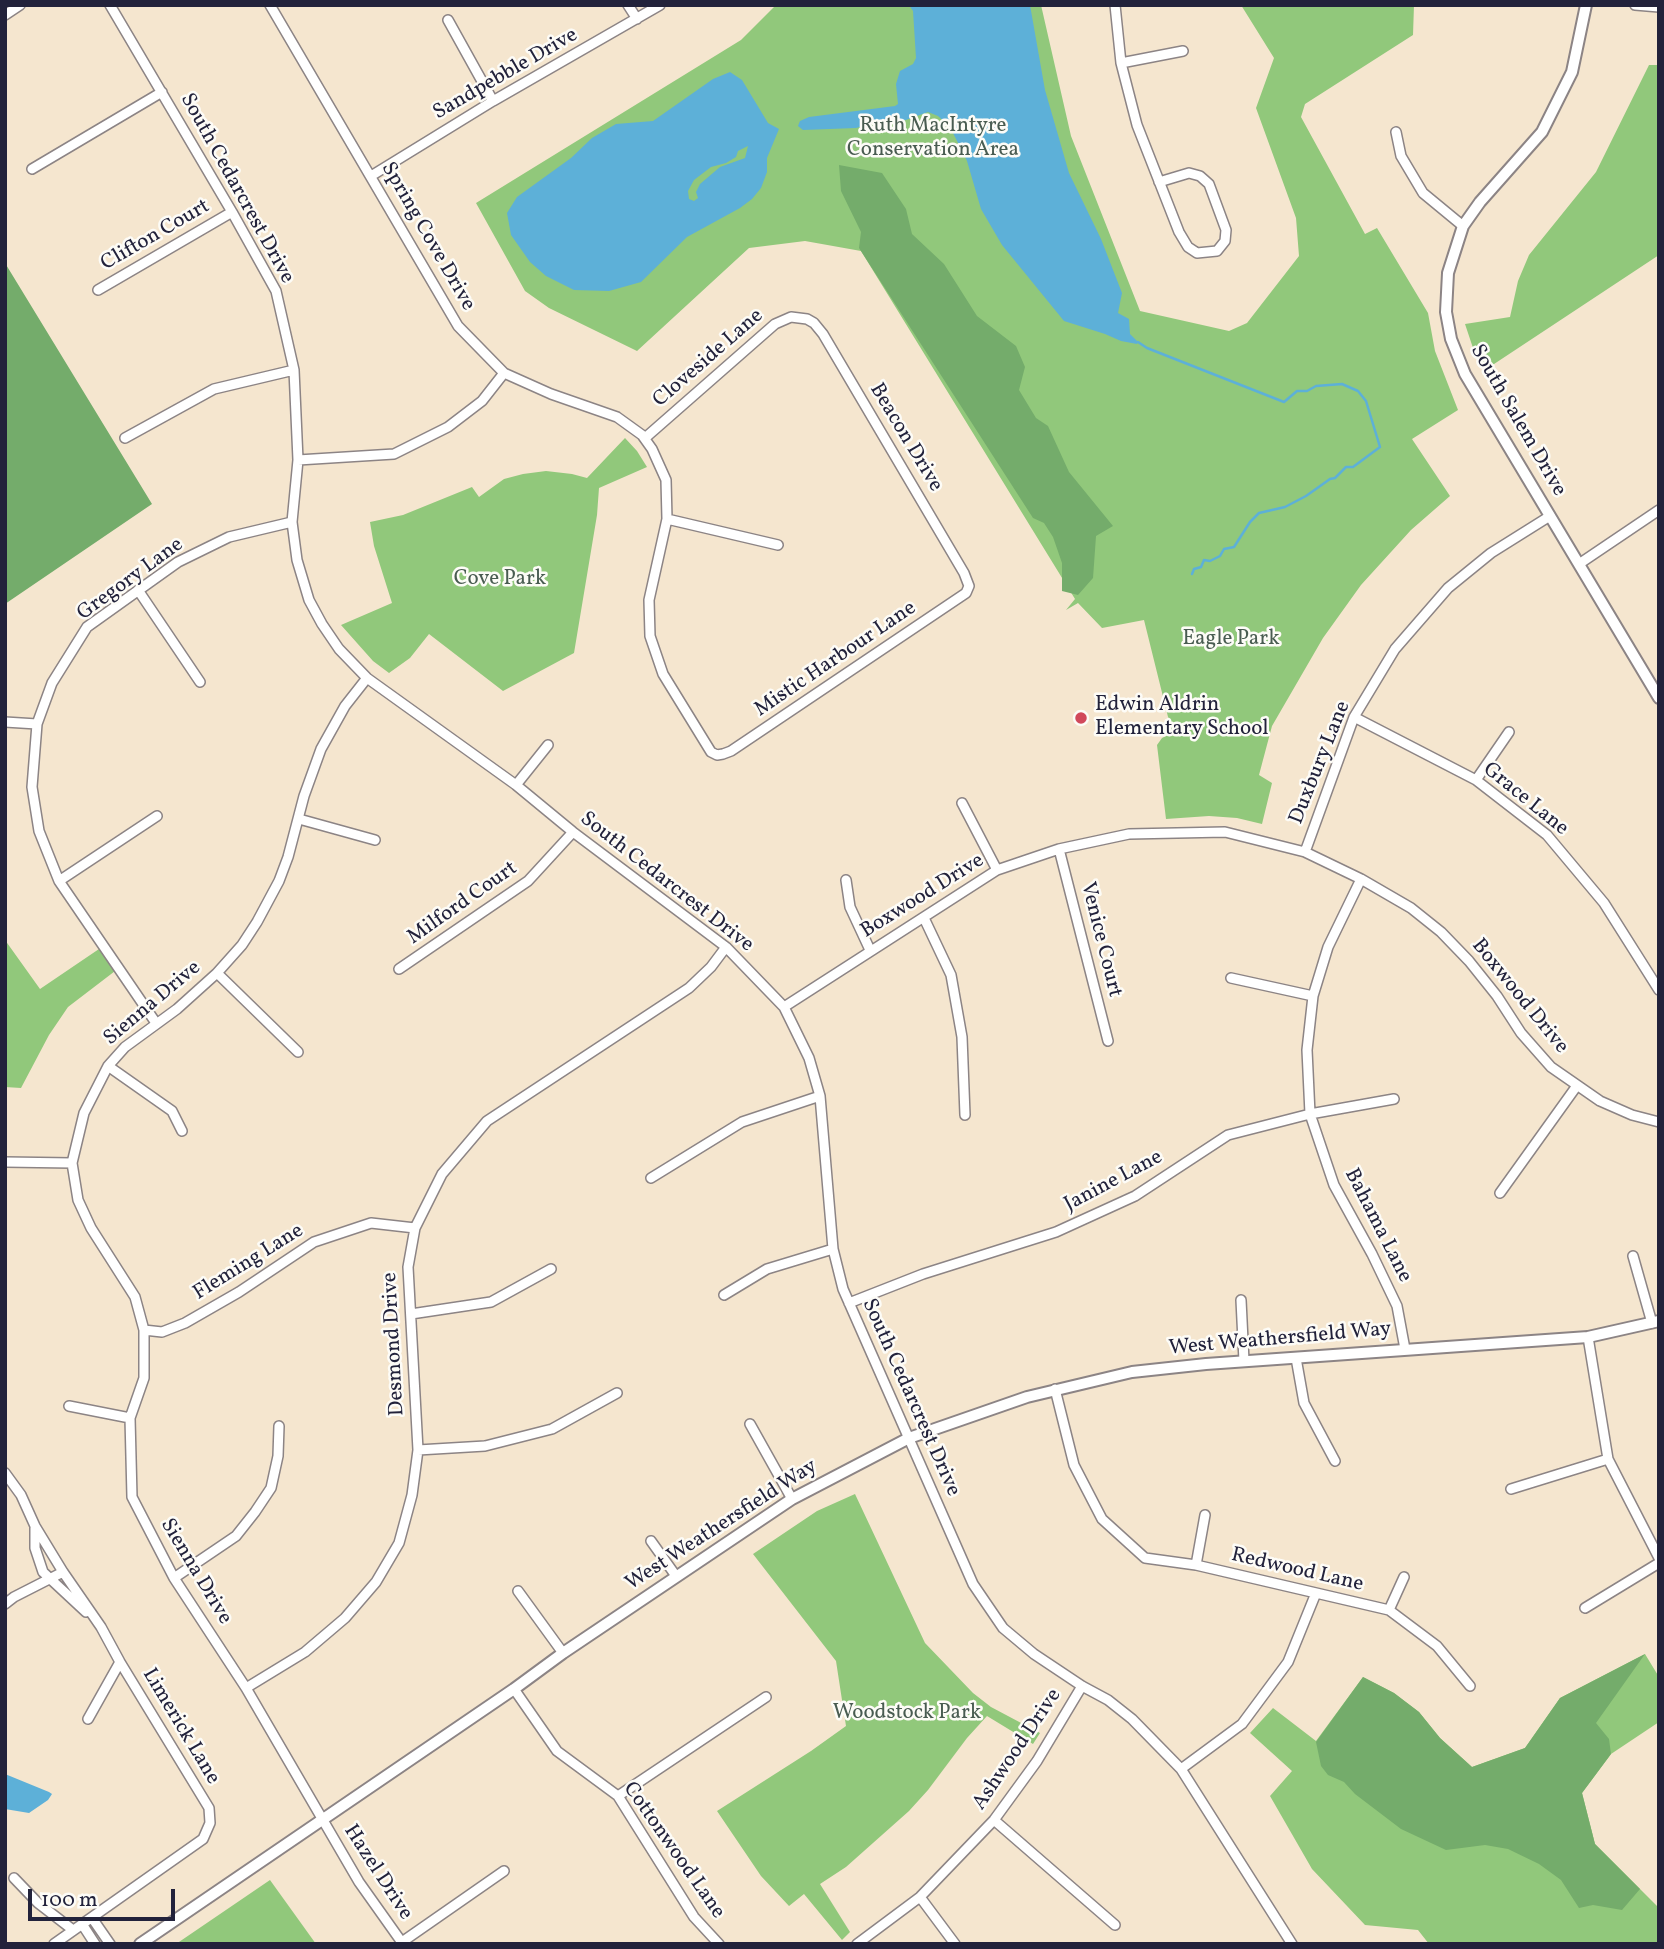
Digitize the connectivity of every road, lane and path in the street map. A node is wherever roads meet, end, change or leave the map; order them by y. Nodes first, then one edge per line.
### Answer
1 (20, 5) edge
2 (110, 5) edge
3 (270, 5) edge
4 (628, 5) edge
5 (660, 5) edge
6 (1115, 5) edge
7 (1586, 5) edge
8 (1634, 5) edge
9 (1659, 7) edge
10 (5, 15) edge
11 (637, 19) junction
12 (448, 20) dead end
13 (1182, 51) dead end
14 (1121, 63) junction
15 (162, 92) junction
16 (493, 101) junction
17 (1396, 132) dead end
18 (32, 169) dead end
19 (371, 176) junction
20 (1160, 182) junction
21 (232, 212) junction
22 (1463, 226) junction
23 (98, 290) dead end
24 (801, 318) joint
25 (294, 370) junction
26 (504, 373) junction
27 (125, 438) dead end
28 (645, 438) junction
29 (298, 460) junction
30 (1659, 510) edge
31 (1550, 516) junction
32 (667, 519) junction
33 (292, 522) junction
34 (778, 545) dead end
35 (1578, 564) junction
36 (969, 586) joint
37 (138, 590) junction
38 (367, 678) junction
39 (200, 682) dead end
40 (1659, 698) edge
41 (1354, 717) junction
42 (5, 722) edge
43 (37, 724) junction
44 (1509, 732) dead end
45 (548, 745) dead end
46 (716, 755) joint
47 (1476, 780) junction
48 (516, 785) junction
49 (962, 803) dead end
50 (157, 816) dead end
51 (299, 819) junction
52 (573, 832) junction
53 (375, 839) dead end
54 (1059, 849) junction
55 (1305, 852) junction
56 (997, 870) junction
57 (1362, 879) junction
58 (846, 880) dead end
59 (59, 881) junction
60 (923, 918) junction
61 (726, 947) junction
62 (870, 950) junction
63 (399, 969) dead end
64 (217, 974) junction
65 (1231, 978) dead end
66 (1659, 990) edge
67 (1313, 996) junction
68 (784, 1007) junction
69 (156, 1023) junction
70 (1108, 1041) dead end
71 (298, 1052) dead end
72 (108, 1066) junction
73 (1576, 1087) junction
74 (820, 1096) junction
75 (1394, 1099) dead end
76 (1310, 1114) junction
77 (965, 1115) dead end
78 (1659, 1122) edge
79 (182, 1131) dead end
80 (5, 1162) edge
81 (72, 1163) junction
82 (651, 1178) dead end
83 (1500, 1193) dead end
84 (415, 1228) junction
85 (833, 1249) junction
86 (1633, 1256) dead end
87 (551, 1269) dead end
88 (724, 1295) dead end
89 (1241, 1300) dead end
90 (849, 1303) junction
91 (411, 1314) junction
92 (1655, 1322) edge
93 (144, 1330) junction
94 (1588, 1337) junction
95 (1405, 1349) junction
96 (1296, 1358) junction
97 (1244, 1361) junction
98 (1055, 1389) junction
99 (617, 1393) dead end
100 (69, 1406) dead end
101 (130, 1418) junction
102 (750, 1424) dead end
103 (279, 1426) dead end
104 (909, 1438) junction
105 (418, 1450) junction
106 (1608, 1459) junction
107 (1335, 1461) dead end
108 (5, 1473) edge
109 (1511, 1489) dead end
110 (792, 1499) junction
111 (1205, 1516) dead end
112 (34, 1526) junction
113 (651, 1541) dead end
114 (1659, 1561) edge
115 (1196, 1565) junction
116 (63, 1572) junction
117 (676, 1576) junction
118 (1404, 1577) dead end
119 (50, 1578) junction
120 (174, 1578) junction
121 (518, 1591) dead end
122 (1316, 1593) junction
123 (5, 1604) edge
124 (1585, 1608) dead end
125 (1389, 1610) junction
126 (101, 1627) junction
127 (563, 1653) junction
128 (120, 1662) junction
129 (1082, 1686) junction
130 (1470, 1686) dead end
131 (246, 1688) junction
132 (514, 1689) junction
133 (766, 1697) dead end
134 (89, 1719) dead end
135 (1181, 1769) junction
136 (618, 1796) junction
137 (322, 1820) junction
138 (994, 1820) junction
139 (504, 1871) dead end
140 (14, 1878) dead end
141 (920, 1896) junction
142 (92, 1918) junction
143 (82, 1924) junction
144 (1115, 1925) dead end
145 (73, 1930) junction
146 (402, 1943) edge
147 (54, 1944) edge
148 (95, 1944) edge
149 (110, 1944) edge
150 (140, 1944) edge
151 (719, 1944) edge
152 (857, 1944) edge
153 (954, 1944) edge
154 (1292, 1944) edge

1 - 10 street
2 - 15 street, South Cedarcrest Drive
3 - 19 street, Spring Cove Drive
4 - 11 street
5 - 11 street, Sandpebble Drive
6 - 14 street
7 - 22 street, South Salem Drive
8 - 9 street
11 - 16 street, Sandpebble Drive
12 - 16 street
13 - 14 street
14 - 20 street
15 - 18 street
15 - 21 street, South Cedarcrest Drive
16 - 19 street, Sandpebble Drive
17 - 22 street
19 - 26 street, Spring Cove Drive
20 - 20 street
21 - 23 street, Clifton Court
21 - 25 street, South Cedarcrest Drive
22 - 31 street, South Salem Drive
24 - 28 street, Cloveside Lane
24 - 36 street, Beacon Drive
25 - 27 street
25 - 29 street, South Cedarcrest Drive
26 - 28 street, Spring Cove Drive
26 - 29 street
28 - 32 street, Spring Cove Drive
29 - 33 street, South Cedarcrest Drive
30 - 35 street
31 - 35 street, South Salem Drive
31 - 41 street, Duxbury Lane
32 - 34 street
32 - 46 street, Spring Cove Drive
33 - 37 street, Gregory Lane
33 - 38 street, South Cedarcrest Drive
35 - 40 street, South Salem Drive
36 - 46 street, Mistic Harbour Lane
37 - 39 street
37 - 43 street, Gregory Lane
38 - 48 street, South Cedarcrest Drive
38 - 51 street, Sienna Drive
41 - 47 street, Grace Lane
41 - 55 street, Duxbury Lane
42 - 43 street
43 - 59 street, Gregory Lane
44 - 47 street
45 - 48 street
47 - 66 street, Grace Lane
48 - 52 street, South Cedarcrest Drive
49 - 56 street
50 - 59 street
51 - 53 street
51 - 64 street, Sienna Drive
52 - 61 street, South Cedarcrest Drive
52 - 63 street, Milford Court
54 - 55 street, Boxwood Drive
54 - 56 street, Boxwood Drive
54 - 70 street, Venice Court
55 - 57 street, Boxwood Drive
56 - 60 street, Boxwood Drive
57 - 67 street, Bahama Lane
57 - 73 street, Boxwood Drive
58 - 62 street
59 - 69 street, Gregory Lane
60 - 62 street, Boxwood Drive
60 - 77 street
61 - 68 street, South Cedarcrest Drive
61 - 84 street, Desmond Drive
62 - 68 street, Boxwood Drive
64 - 69 street, Sienna Drive
64 - 71 street
65 - 67 street
67 - 76 street, Bahama Lane
68 - 74 street, South Cedarcrest Drive
69 - 72 street, Sienna Drive
72 - 79 street
72 - 81 street, Sienna Drive
73 - 78 street, Boxwood Drive
73 - 83 street
74 - 82 street
74 - 85 street, South Cedarcrest Drive
75 - 76 street, Janine Lane
76 - 90 street, Janine Lane
76 - 95 street, Bahama Lane
80 - 81 street
81 - 93 street, Sienna Drive
84 - 91 street, Desmond Drive
84 - 93 street, Fleming Lane
85 - 88 street
85 - 90 street, South Cedarcrest Drive
86 - 92 street
87 - 91 street
89 - 97 street
90 - 104 street, South Cedarcrest Drive
91 - 105 street, Desmond Drive
92 - 94 street, West Weathersfield Way
93 - 101 street, Sienna Drive
94 - 95 street, West Weathersfield Way
94 - 106 street
95 - 96 street, West Weathersfield Way
96 - 97 street, West Weathersfield Way
96 - 107 street
97 - 98 street, West Weathersfield Way
98 - 104 street, West Weathersfield Way
98 - 115 street, Redwood Lane
99 - 105 street
100 - 101 street
101 - 120 street, Sienna Drive
102 - 110 street
103 - 120 street
104 - 110 street, West Weathersfield Way
104 - 129 street, South Cedarcrest Drive
105 - 131 street, Desmond Drive
106 - 109 street
106 - 114 street
108 - 112 street, Limerick Lane
110 - 117 street, West Weathersfield Way
111 - 115 street
112 - 116 street, Limerick Lane
112 - 119 street, Limerick Lane
113 - 117 street
114 - 124 street
115 - 122 street, Redwood Lane
116 - 119 street
116 - 126 street, Limerick Lane
117 - 127 street, West Weathersfield Way
118 - 125 street
119 - 123 street
119 - 126 street, Limerick Lane
120 - 131 street, Sienna Drive
121 - 127 street
122 - 125 street, Redwood Lane
122 - 135 street
125 - 130 street, Redwood Lane
126 - 128 street, Limerick Lane
127 - 132 street, West Weathersfield Way
128 - 134 street
128 - 142 street, Limerick Lane
129 - 135 street, South Cedarcrest Drive
129 - 138 street, Ashwood Drive
131 - 137 street, Sienna Drive
132 - 136 street, Cottonwood Lane
132 - 137 street, West Weathersfield Way
133 - 136 street
135 - 154 street, South Cedarcrest Drive
136 - 151 street, Cottonwood Lane
137 - 146 street, Hazel Drive
137 - 150 street, West Weathersfield Way
138 - 141 street, Ashwood Drive
138 - 144 street
139 - 146 street
140 - 145 street
141 - 152 street, Ashwood Drive
141 - 153 street
142 - 143 street, Limerick Lane
142 - 149 street
143 - 145 street, Limerick Lane
143 - 148 street
145 - 147 street, Limerick Lane

